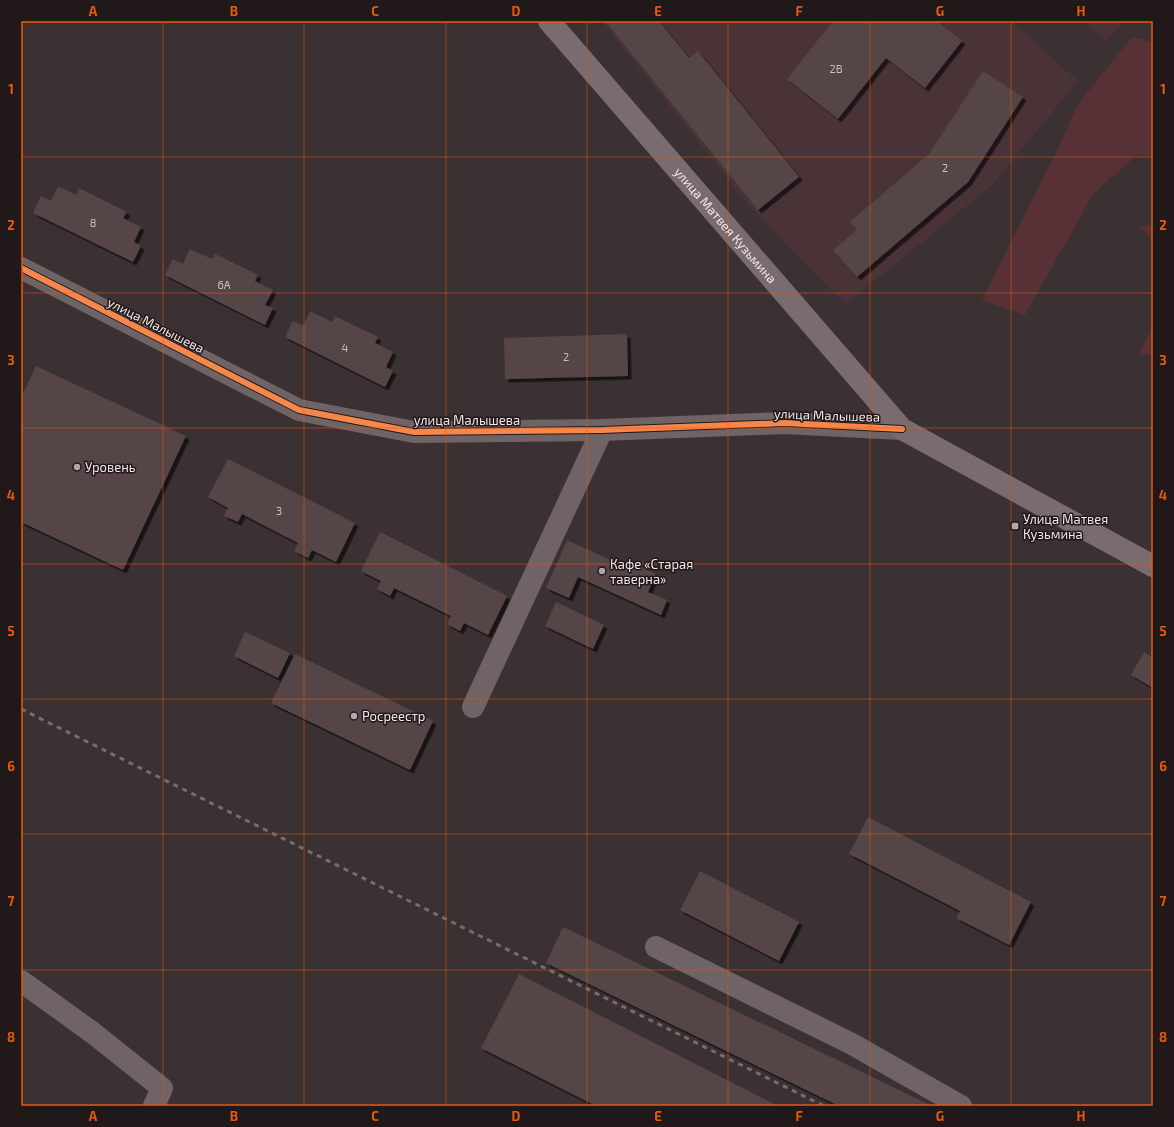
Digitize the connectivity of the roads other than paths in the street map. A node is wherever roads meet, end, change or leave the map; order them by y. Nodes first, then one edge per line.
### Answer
1 (549, 21) edge
2 (21, 268) edge
3 (902, 429) junction
4 (602, 430) junction
5 (1153, 566) edge
6 (473, 708) dead end
7 (656, 947) dead end
8 (21, 981) edge
9 (154, 1106) edge
10 (962, 1106) edge

1 - 3 main road, улица Матвея Кузьмина
2 - 4 street, улица Малышева
3 - 4 street, улица Малышева
3 - 5 main road
4 - 6 street
7 - 10 street
8 - 9 street

